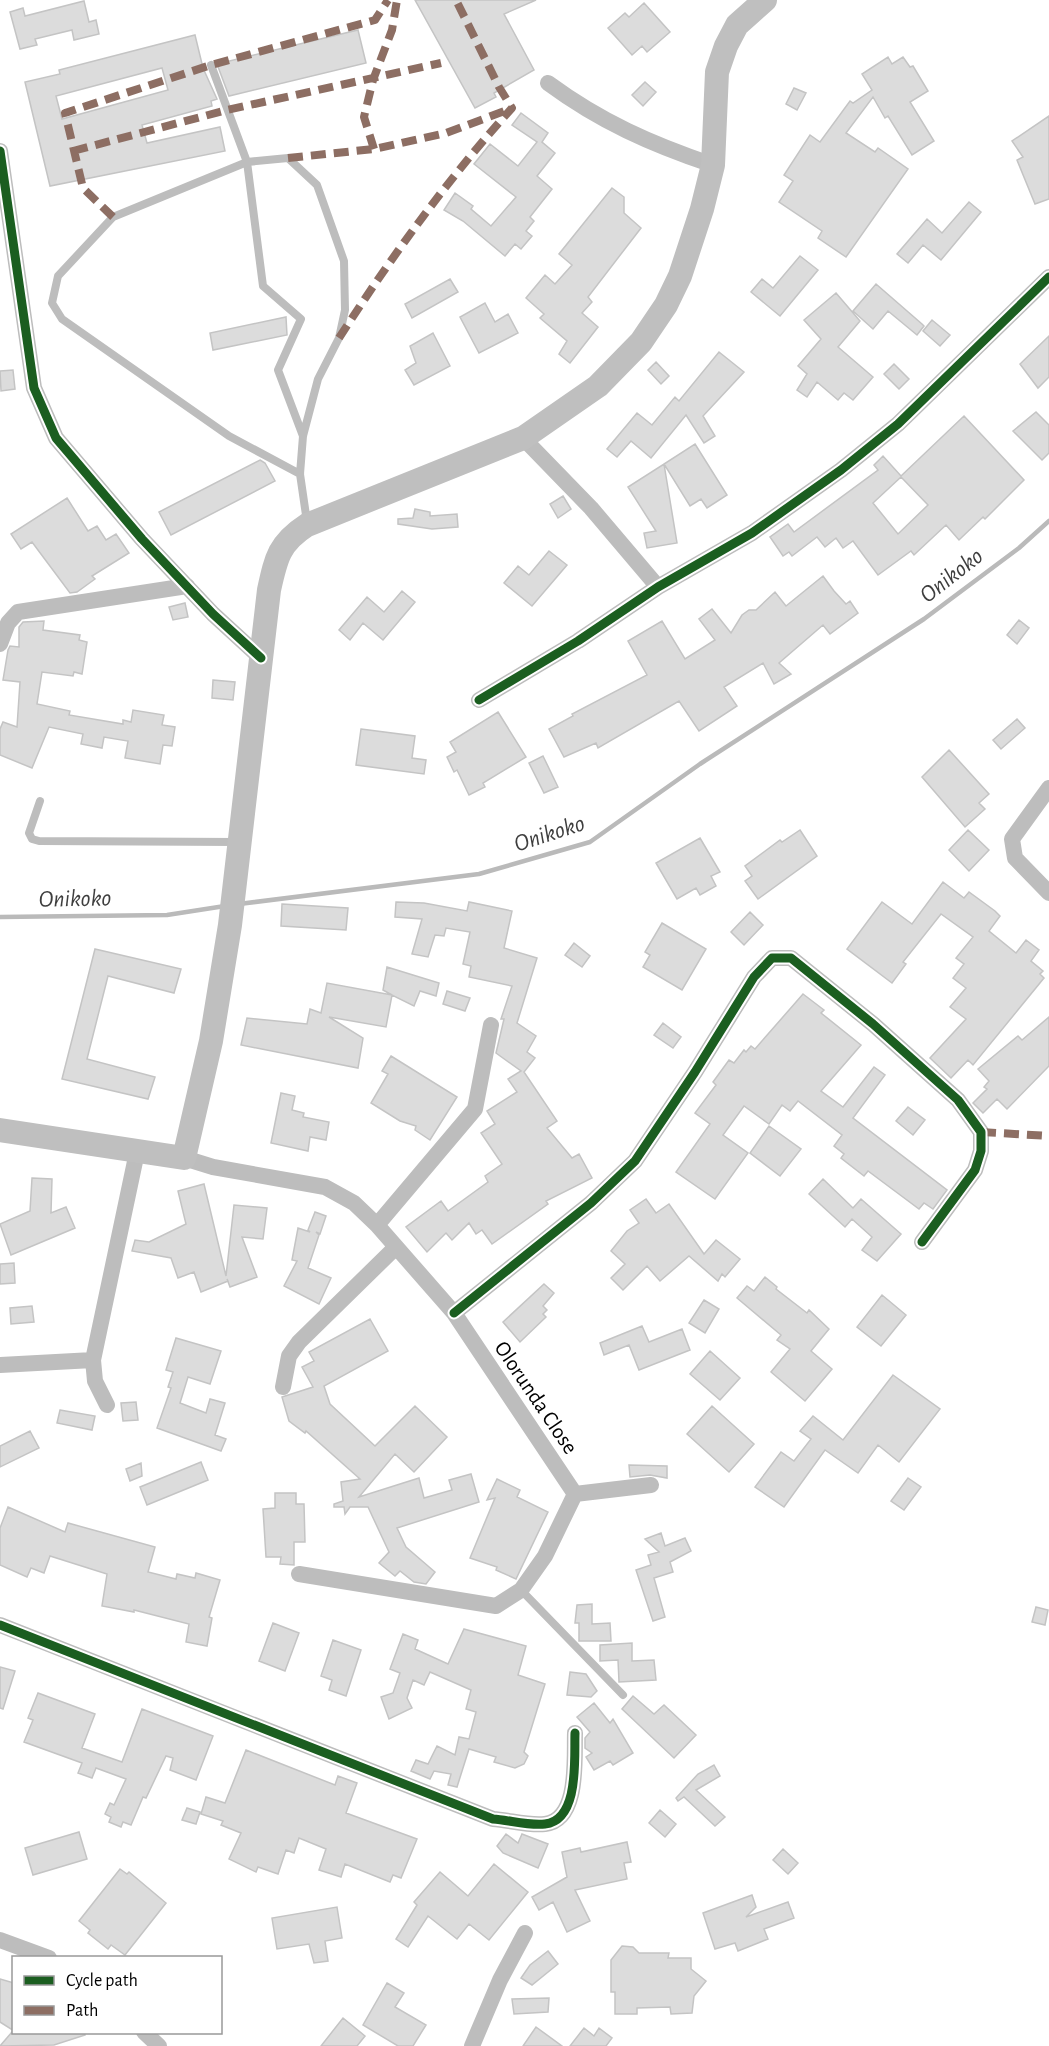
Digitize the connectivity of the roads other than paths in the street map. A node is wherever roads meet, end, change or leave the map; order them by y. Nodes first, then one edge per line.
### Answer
1 (765, 0) edge
2 (211, 65) dead end
3 (548, 83) dead end
4 (0, 151) edge
5 (247, 162) junction
6 (713, 165) junction
7 (1049, 277) edge
8 (303, 436) junction
9 (523, 438) junction
10 (300, 474) junction
11 (307, 525) junction
12 (187, 586) junction
13 (658, 587) junction
14 (0, 644) edge
15 (261, 658) junction
16 (479, 700) dead end
17 (1049, 788) edge
18 (40, 801) dead end
19 (240, 842) junction
20 (1049, 893) edge
21 (490, 1025) dead end
22 (0, 1130) edge
23 (137, 1152) junction
24 (184, 1158) junction
25 (376, 1225) junction
26 (922, 1242) dead end
27 (396, 1247) junction
28 (454, 1313) junction
29 (93, 1360) junction
30 (0, 1365) edge
31 (283, 1387) dead end
32 (107, 1405) dead end
33 (651, 1485) dead end
34 (575, 1494) junction
35 (299, 1574) dead end
36 (521, 1590) junction
37 (0, 1625) edge
38 (623, 1695) dead end
39 (575, 1733) dead end
40 (525, 1933) dead end
41 (0, 1940) edge
42 (44, 1956) edge
43 (146, 2034) edge
44 (159, 2046) edge
45 (472, 2046) edge

1 - 6 main road
2 - 5 lane
3 - 6 street
4 - 12 street
5 - 8 lane
5 - 8 lane
5 - 10 lane
6 - 9 main road
7 - 13 street
8 - 10 lane
9 - 11 main road
9 - 13 street
10 - 11 lane
11 - 15 main road
12 - 14 street
12 - 15 street
13 - 16 street
15 - 19 main road
17 - 20 street
18 - 19 lane
19 - 24 main road
21 - 25 street
22 - 23 main road
23 - 24 main road
23 - 29 street
24 - 25 street, Olorunda Close
25 - 27 street, Olorunda Close
26 - 28 street
27 - 28 street, Olorunda Close
27 - 31 street
28 - 34 street, Olorunda Close
29 - 30 street
29 - 32 street
33 - 34 street
34 - 36 street
35 - 36 street
36 - 38 lane
37 - 39 street
40 - 45 street
41 - 42 street
43 - 44 street

